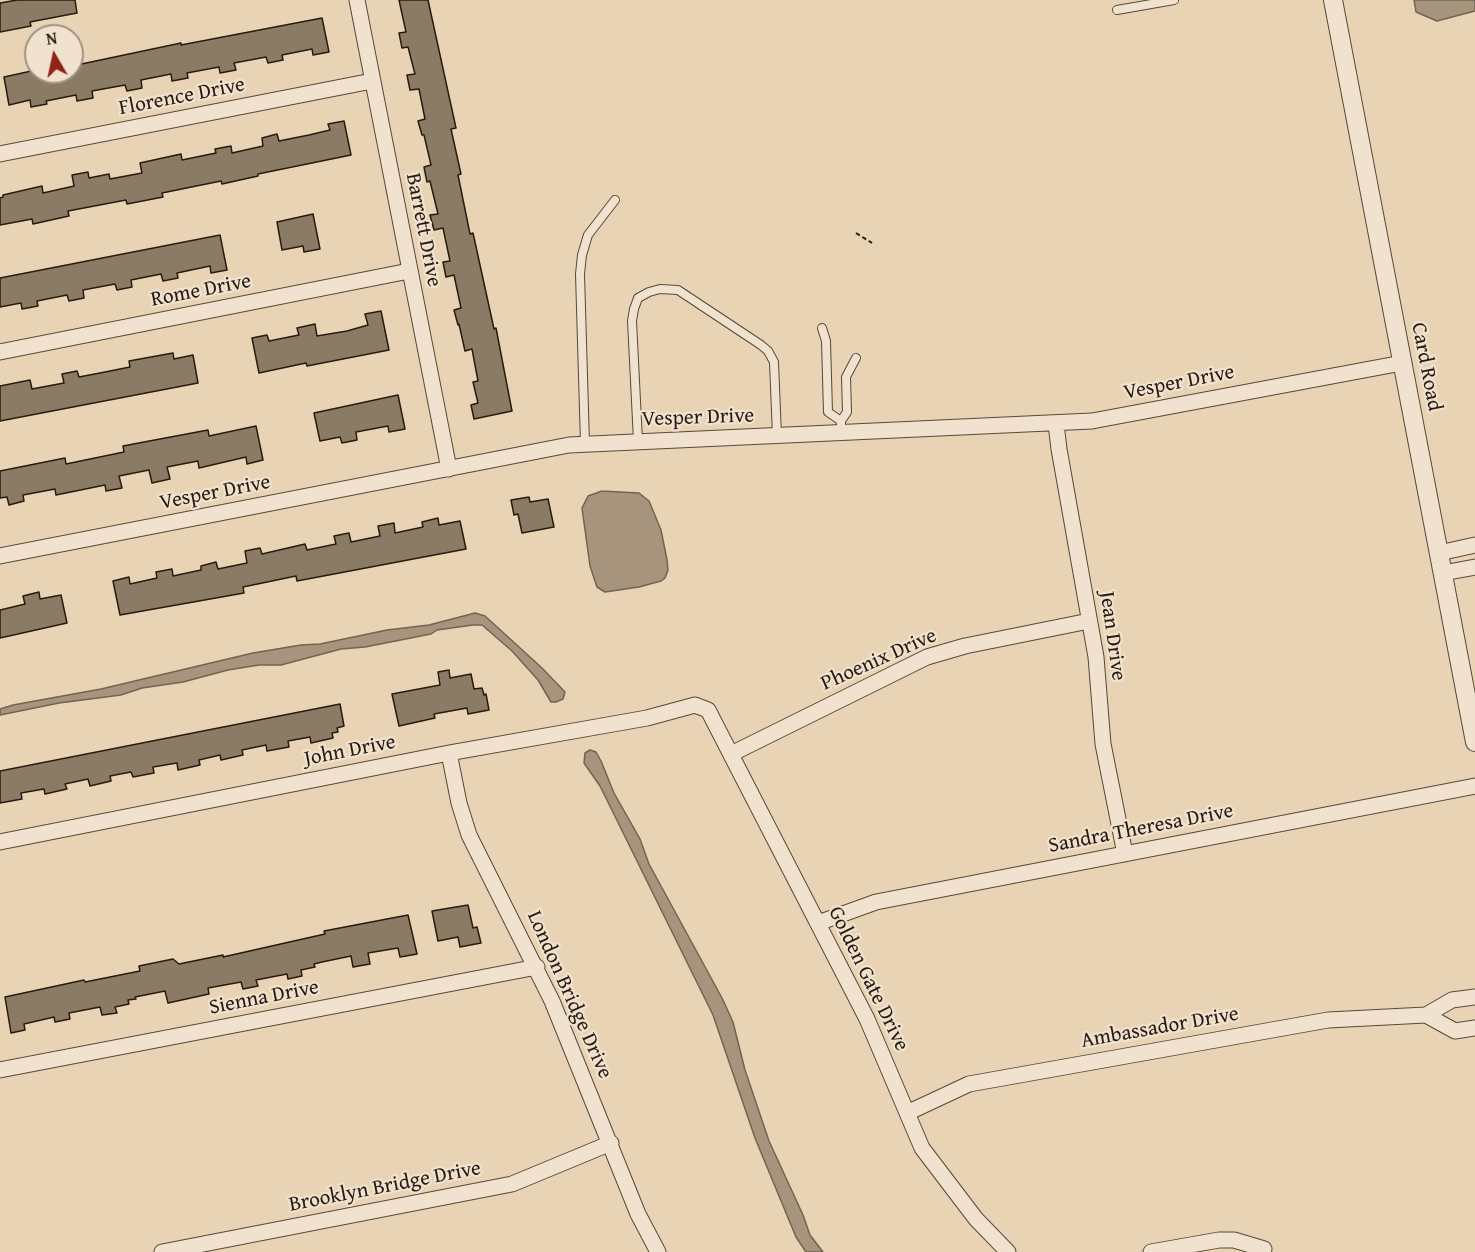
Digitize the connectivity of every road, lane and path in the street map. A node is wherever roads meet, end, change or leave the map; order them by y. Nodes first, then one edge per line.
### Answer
1 (357, 0) edge
2 (1174, 0) edge
3 (1332, 0) edge
4 (1117, 10) dead end
5 (372, 81) junction
6 (0, 154) edge
7 (615, 200) dead end
8 (856, 233) dead end
9 (872, 243) dead end
10 (410, 271) junction
11 (822, 328) dead end
12 (0, 352) edge
13 (856, 358) dead end
14 (1402, 363) junction
15 (1056, 424) junction
16 (841, 427) junction
17 (777, 436) junction
18 (638, 441) junction
19 (585, 444) junction
20 (449, 469) junction
21 (1475, 546) edge
22 (1439, 553) junction
23 (0, 556) edge
24 (1475, 567) edge
25 (1443, 573) junction
26 (1089, 621) junction
27 (708, 710) joint
28 (1475, 742) edge
29 (449, 753) junction
30 (731, 754) junction
31 (1475, 786) edge
32 (0, 842) edge
33 (1125, 854) junction
34 (818, 922) junction
35 (537, 967) junction
36 (1475, 996) edge
37 (1426, 1015) junction
38 (1475, 1028) edge
39 (0, 1070) edge
40 (907, 1113) junction
41 (611, 1143) junction
42 (1264, 1249) dead end
43 (162, 1252) edge
44 (658, 1252) edge
45 (1008, 1252) edge
46 (1151, 1252) edge

1 - 5 street, Barrett Drive
2 - 4 lane
3 - 14 street, Card Road
5 - 6 street, Florence Drive
5 - 10 street, Barrett Drive
7 - 19 lane
8 - 9 path
10 - 12 street, Rome Drive
10 - 20 street, Barrett Drive
11 - 16 lane
13 - 16 lane
14 - 15 street, Vesper Drive
14 - 22 street, Card Road
15 - 16 street, Vesper Drive
15 - 26 street, Jean Drive
16 - 17 street, Vesper Drive
17 - 18 street, Vesper Drive
17 - 18 lane
18 - 19 street, Vesper Drive
19 - 20 street, Vesper Drive
20 - 23 street, Vesper Drive
21 - 22 street
22 - 25 street, Card Road
24 - 25 street
25 - 28 street, Card Road
26 - 30 street, Phoenix Drive
26 - 33 street, Jean Drive
27 - 29 street, John Drive
27 - 30 street, Golden Gate Drive
29 - 32 street, John Drive
29 - 35 street, London Bridge Drive
30 - 34 street, Golden Gate Drive
31 - 33 street, Sandra Theresa Drive
33 - 34 street, Sandra Theresa Drive
34 - 40 street, Golden Gate Drive
35 - 39 street, Sienna Drive
35 - 41 street, London Bridge Drive
36 - 37 street, Ambassador Drive
37 - 38 street
37 - 40 street, Ambassador Drive
40 - 45 street, Golden Gate Drive
41 - 43 street, Brooklyn Bridge Drive
41 - 44 street, London Bridge Drive
42 - 46 street

